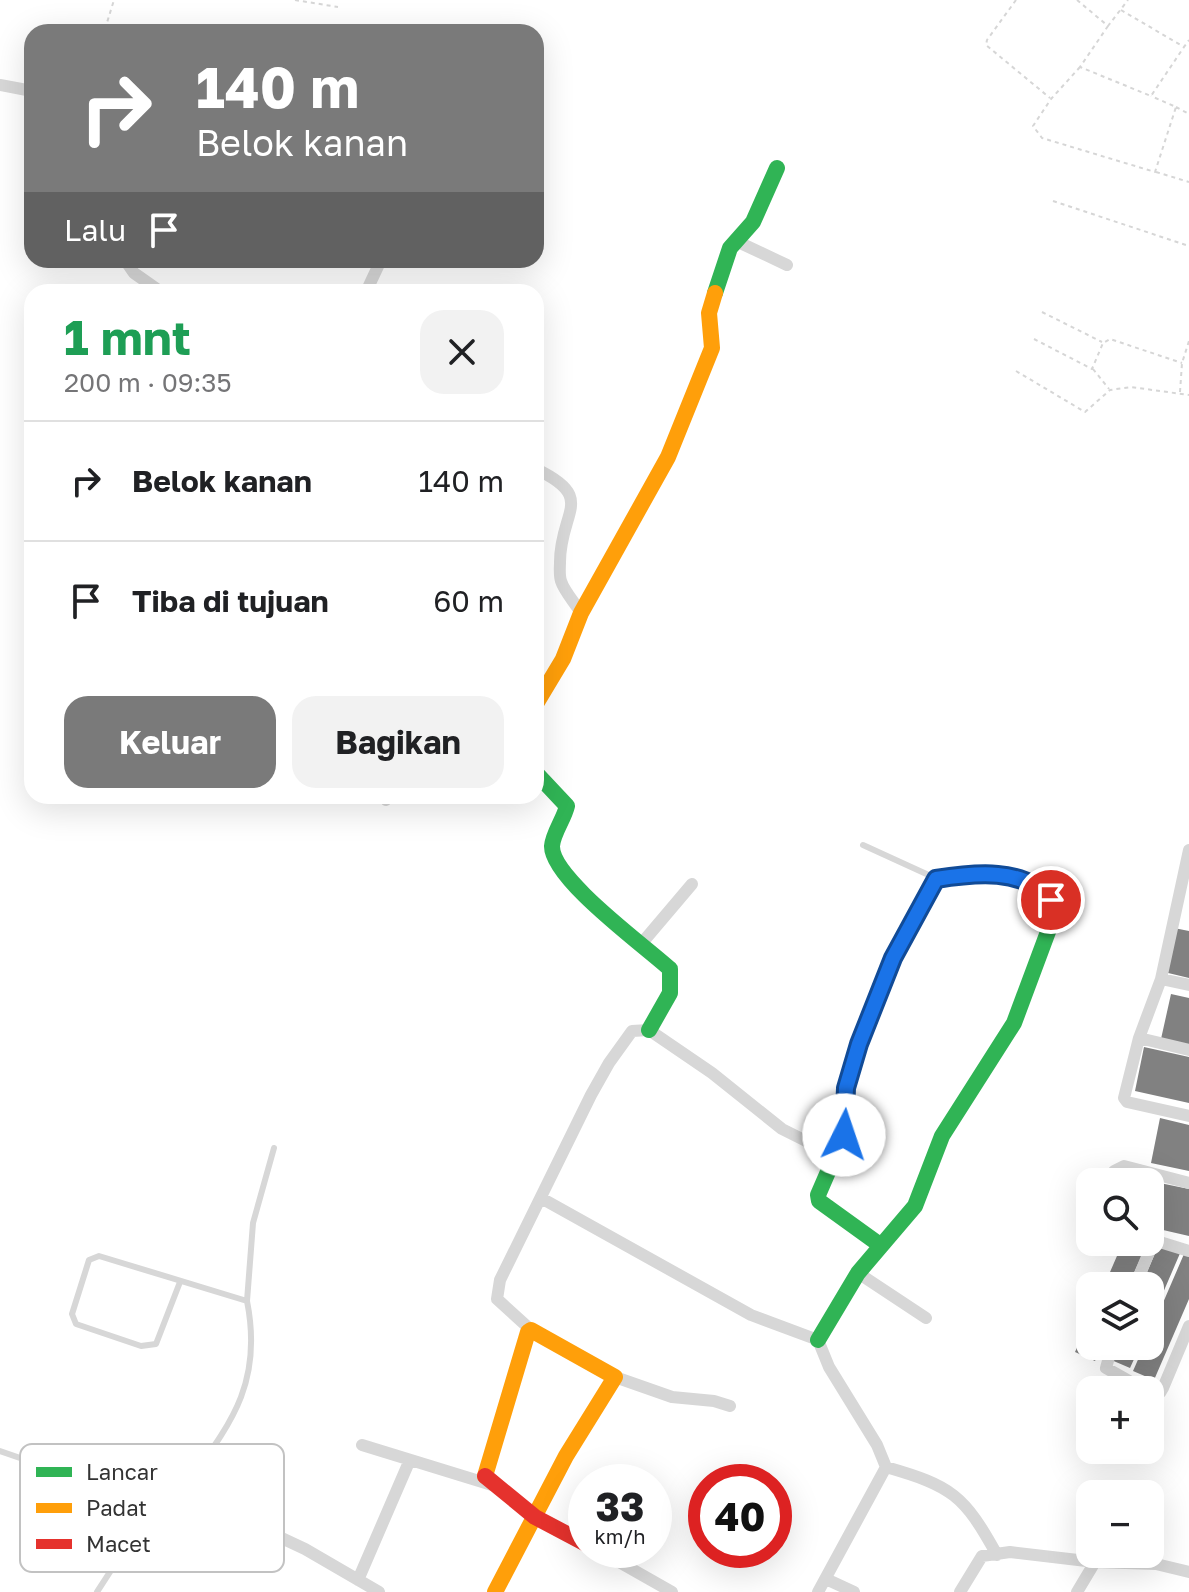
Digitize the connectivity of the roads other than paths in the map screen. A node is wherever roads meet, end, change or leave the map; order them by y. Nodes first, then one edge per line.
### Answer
1 (0, 85) edge
2 (24, 90) edge
3 (777, 168) dead end
4 (736, 241) junction
5 (787, 265) dead end
6 (131, 268) edge
7 (150, 284) edge
8 (544, 473) edge
9 (581, 613) junction
10 (544, 691) edge
11 (544, 782) edge
12 (863, 845) dead end
13 (1189, 852) edge
14 (936, 879) junction
15 (692, 884) dead end
16 (1175, 917) junction
17 (1189, 920) edge
18 (642, 943) junction
19 (1161, 979) junction
20 (1189, 985) edge
21 (649, 1030) junction
22 (1139, 1038) junction
23 (1189, 1050) edge
24 (1189, 1116) edge
25 (274, 1148) dead end
26 (834, 1155) junction
27 (1164, 1176) edge
28 (1189, 1183) edge
29 (541, 1198) junction
30 (1164, 1243) edge
31 (880, 1245) junction
32 (1189, 1251) edge
33 (858, 1273) junction
34 (180, 1282) junction
35 (247, 1301) junction
36 (926, 1318) dead end
37 (1189, 1326) edge
38 (531, 1330) junction
39 (818, 1340) junction
40 (1108, 1360) edge
41 (1121, 1376) edge
42 (615, 1377) junction
43 (1164, 1386) edge
44 (730, 1406) dead end
45 (215, 1444) edge
46 (362, 1445) dead end
47 (0, 1451) edge
48 (20, 1458) edge
49 (409, 1462) junction
50 (886, 1467) junction
51 (492, 1485) junction
52 (535, 1517) junction
53 (568, 1534) edge
54 (284, 1541) edge
55 (997, 1555) junction
56 (1076, 1560) edge
57 (1164, 1566) edge
58 (630, 1568) edge
59 (1091, 1568) edge
60 (110, 1572) edge
61 (1189, 1572) edge
62 (826, 1579) junction
63 (358, 1580) junction
64 (97, 1592) edge
65 (379, 1592) edge
66 (495, 1592) edge
67 (672, 1592) edge
68 (818, 1592) edge
69 (854, 1592) edge
70 (960, 1592) edge
71 (1077, 1592) edge

1 - 2 street
3 - 4 street
4 - 5 street
4 - 9 street
6 - 7 street
8 - 9 street
9 - 10 street
11 - 18 street
12 - 14 lane
13 - 16 street
14 - 26 street
14 - 31 street
15 - 18 street
16 - 17 street
16 - 19 street
18 - 21 street
19 - 20 street
19 - 22 street
21 - 26 street
21 - 29 street
22 - 23 street
22 - 24 street
25 - 35 lane
26 - 31 street
27 - 28 street
29 - 38 street
29 - 39 street
30 - 32 street
31 - 33 street
33 - 36 street
33 - 39 street
34 - 34 lane
34 - 35 lane
35 - 45 lane
37 - 43 street
38 - 42 street
38 - 51 street
39 - 50 street
40 - 41 street
42 - 44 street
42 - 52 street
46 - 49 street
47 - 48 lane
49 - 51 street
49 - 63 street
50 - 55 street
50 - 62 street
51 - 52 street
52 - 53 street
52 - 66 street
54 - 63 street
55 - 56 street
55 - 70 street
57 - 61 street
58 - 67 street
59 - 71 street
60 - 64 lane
62 - 68 street
62 - 69 street
63 - 65 street

